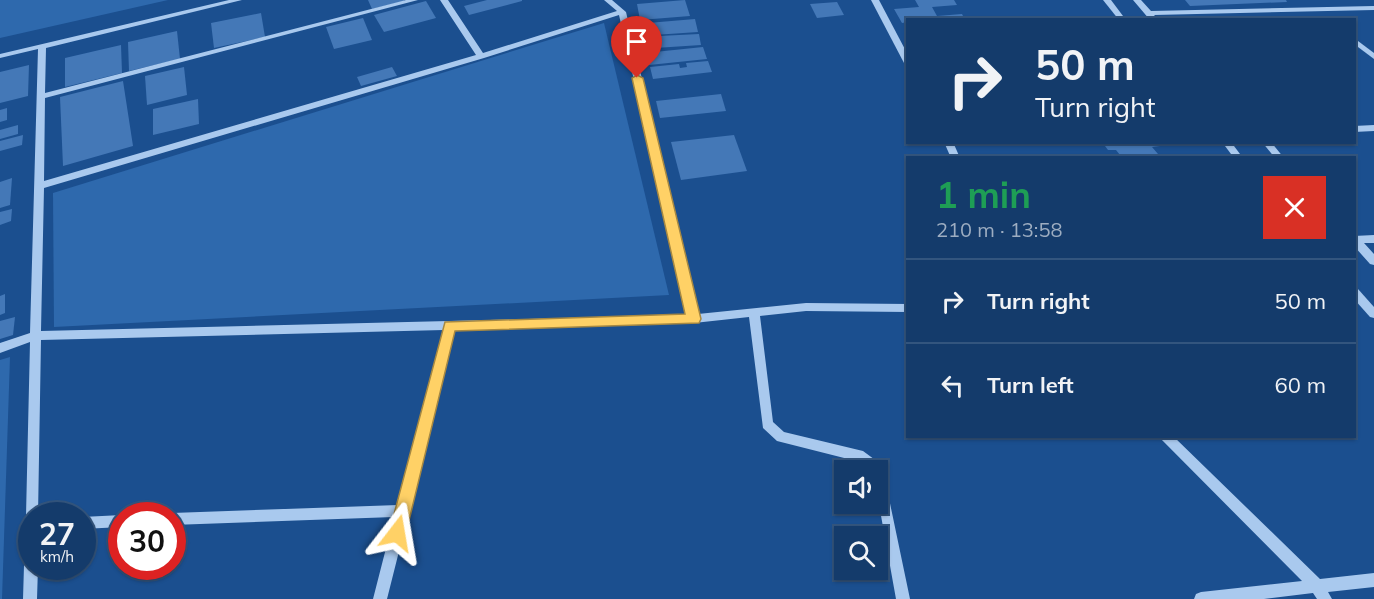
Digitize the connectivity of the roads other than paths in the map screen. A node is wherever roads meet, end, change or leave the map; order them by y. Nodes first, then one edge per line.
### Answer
1 (238, 0) edge
2 (414, 0) edge
3 (444, 0) edge
4 (608, 0) edge
5 (875, 0) edge
6 (1107, 0) edge
7 (1137, 0) edge
8 (1374, 8) edge
9 (1320, 10) junction
10 (622, 12) junction
11 (1152, 16) edge
12 (1121, 18) edge
13 (1329, 18) edge
14 (1356, 42) edge
15 (42, 46) junction
16 (0, 56) edge
17 (481, 56) junction
18 (1374, 57) edge
19 (906, 59) edge
20 (41, 97) junction
21 (1374, 128) edge
22 (1356, 129) edge
23 (1228, 144) edge
24 (1268, 144) edge
25 (1237, 156) edge
26 (1278, 156) edge
27 (39, 186) junction
28 (1356, 239) edge
29 (1374, 239) edge
30 (1356, 240) edge
31 (1374, 261) edge
32 (1356, 294) edge
33 (906, 308) edge
34 (754, 313) junction
35 (1374, 314) edge
36 (694, 319) junction
37 (450, 326) junction
38 (36, 336) junction
39 (0, 348) edge
40 (1166, 438) edge
41 (32, 502) edge
42 (403, 511) junction
43 (186, 519) edge
44 (31, 580) edge
45 (1374, 580) edge
46 (1316, 585) junction
47 (30, 599) edge
48 (380, 599) edge
49 (903, 599) edge
50 (1201, 599) edge
51 (1324, 599) edge

1 - 15 street
2 - 20 street
3 - 17 street
4 - 10 street
5 - 19 street
6 - 12 street
7 - 11 street
8 - 9 street
9 - 11 street
9 - 13 street
10 - 17 street
10 - 36 street
14 - 18 street
15 - 16 street
15 - 20 street
17 - 27 street
20 - 27 street
21 - 22 street
23 - 25 street
24 - 26 street
27 - 38 street
28 - 29 street
30 - 31 street
32 - 35 street
33 - 34 street
34 - 36 street
34 - 49 street
36 - 37 street
37 - 38 street
37 - 42 street
38 - 39 street
38 - 41 street
40 - 46 street
42 - 43 street
42 - 48 street
44 - 47 street
45 - 46 street
46 - 50 street
46 - 51 street

